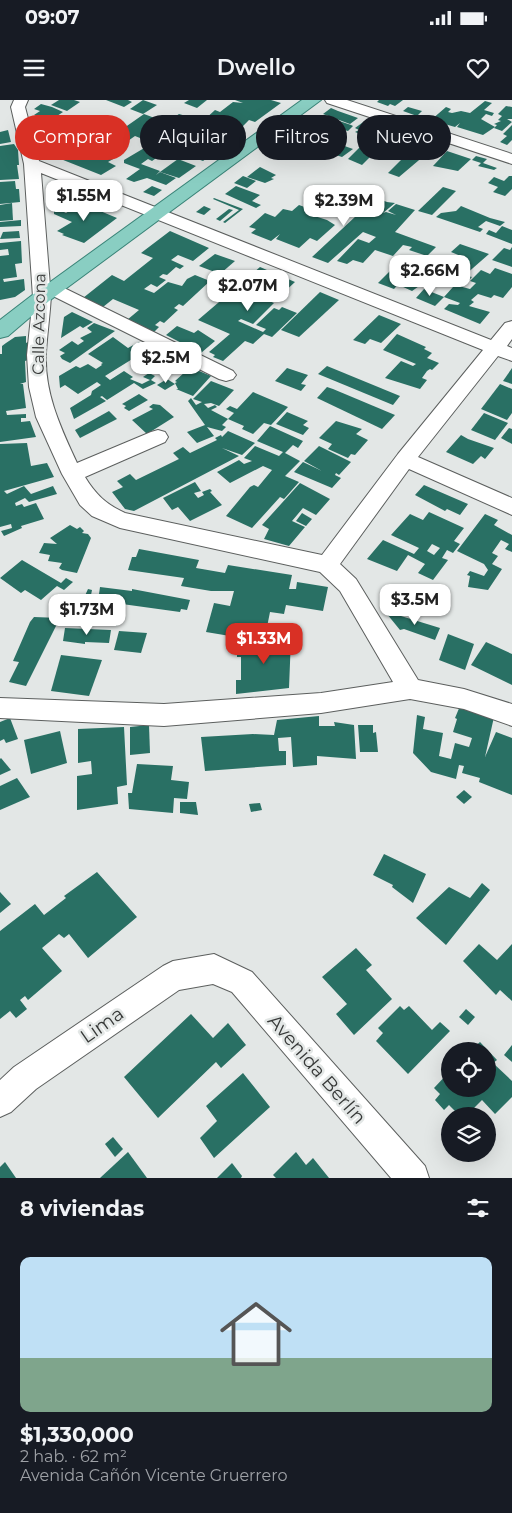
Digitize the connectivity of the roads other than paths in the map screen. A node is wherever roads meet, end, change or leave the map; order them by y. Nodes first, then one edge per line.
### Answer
1 (17, 100) edge
2 (21, 100) edge
3 (314, 100) edge
4 (332, 100) edge
5 (0, 104) edge
6 (512, 159) edge
7 (32, 164) junction
8 (157, 213) junction
9 (48, 294) junction
10 (512, 327) edge
11 (0, 331) edge
12 (503, 352) edge
13 (226, 375) dead end
14 (158, 437) dead end
15 (405, 458) junction
16 (72, 474) junction
17 (512, 507) edge
18 (327, 565) junction
19 (410, 689) junction
20 (0, 708) edge
21 (512, 715) edge
22 (214, 969) joint
23 (0, 1101) edge
24 (413, 1178) edge

1 - 5 street
2 - 7 street, Calle Azcona
3 - 8 main road
4 - 6 street
7 - 8 street
7 - 9 street, Calle Azcona
8 - 9 main road
8 - 12 street
9 - 11 main road
9 - 13 street
9 - 16 street, Calle Azcona
10 - 12 street
12 - 15 street
14 - 16 street
15 - 17 street
15 - 18 street
16 - 18 street, Calle Azcona
18 - 19 street
19 - 20 street
19 - 21 street
22 - 23 street, Lima
22 - 24 street, Avenida Berlín

